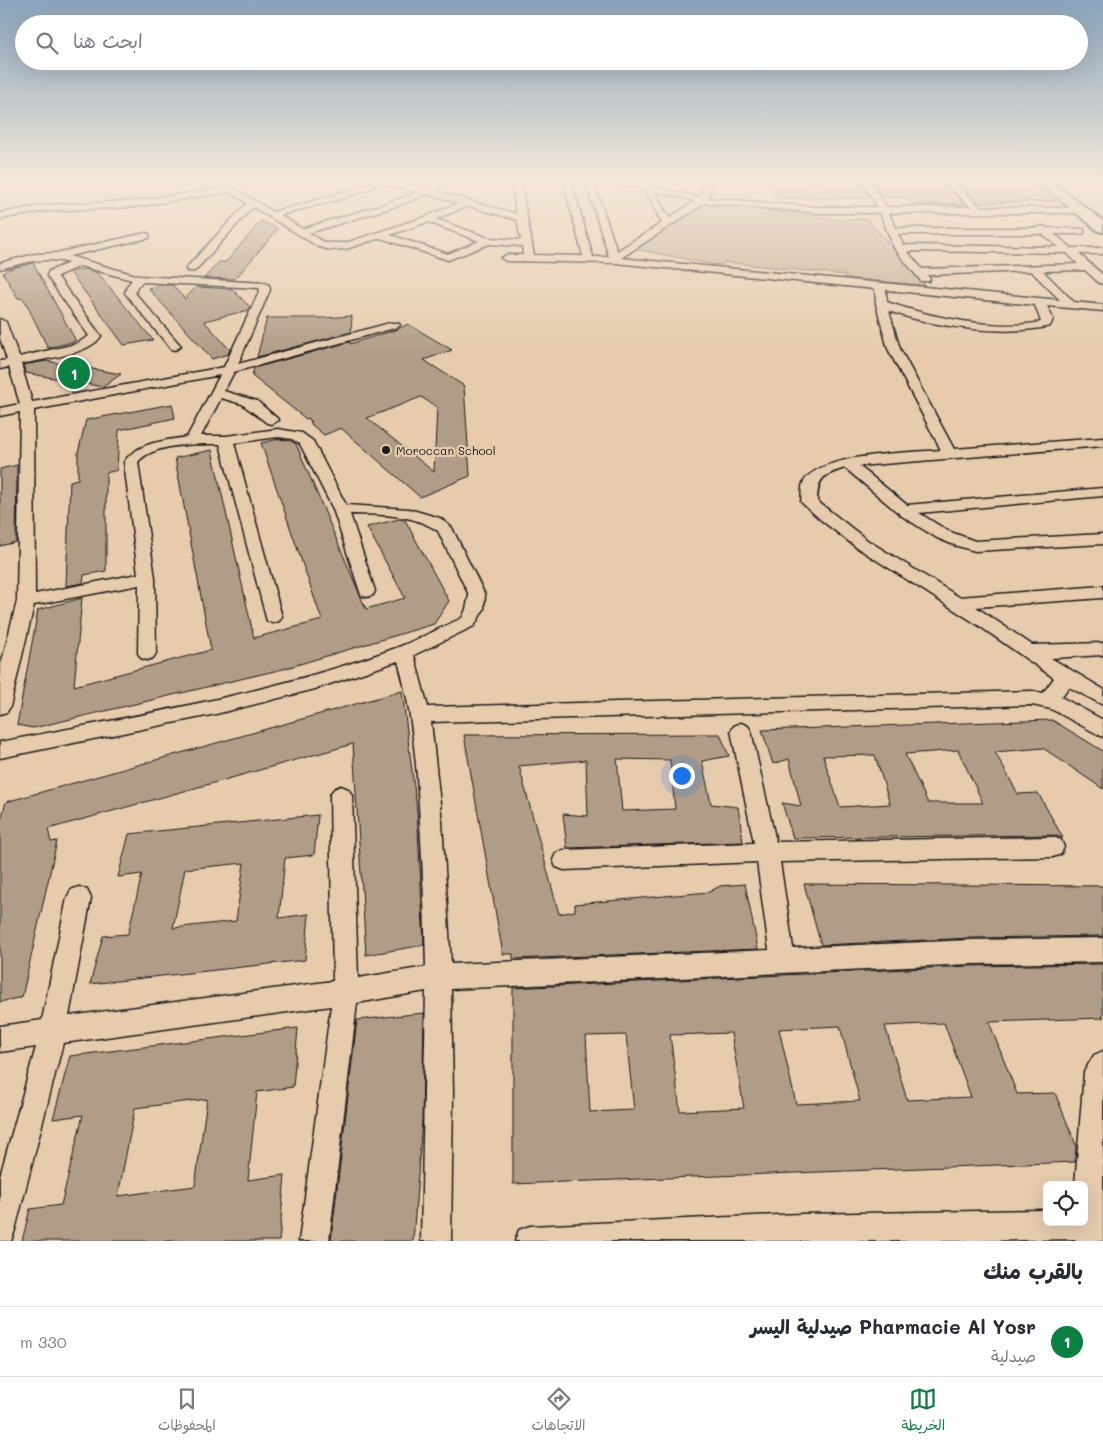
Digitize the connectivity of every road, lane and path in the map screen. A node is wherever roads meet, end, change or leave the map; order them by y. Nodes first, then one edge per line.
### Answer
1 (137, 238) edge
2 (220, 238) edge
3 (311, 238) edge
4 (372, 238) edge
5 (390, 238) edge
6 (480, 238) edge
7 (524, 238) edge
8 (583, 238) edge
9 (608, 238) edge
10 (646, 238) edge
11 (895, 238) edge
12 (1053, 238) edge
13 (488, 241) junction
14 (525, 242) junction
15 (899, 248) junction
16 (1070, 251) junction
17 (1103, 252) edge
18 (57, 256) junction
19 (506, 258) dead end
20 (529, 258) junction
21 (589, 259) junction
22 (615, 259) junction
23 (80, 262) junction
24 (0, 266) edge
25 (1087, 267) junction
26 (1034, 268) junction
27 (191, 269) dead end
28 (918, 272) junction
29 (139, 279) junction
30 (1103, 282) edge
31 (880, 286) junction
32 (938, 292) junction
33 (1039, 300) junction
34 (1069, 303) junction
35 (882, 304) junction
36 (1103, 308) edge
37 (0, 322) edge
38 (394, 325) dead end
39 (175, 346) dead end
40 (14, 361) junction
41 (0, 365) edge
42 (229, 370) junction
43 (216, 393) junction
44 (27, 407) junction
45 (0, 412) edge
46 (272, 420) dead end
47 (192, 440) junction
48 (226, 440) junction
49 (1103, 442) edge
50 (950, 455) junction
51 (847, 463) junction
52 (1103, 492) edge
53 (341, 509) junction
54 (906, 510) junction
55 (1103, 539) edge
56 (147, 578) junction
57 (367, 591) dead end
58 (1103, 592) edge
59 (26, 601) junction
60 (957, 603) junction
61 (273, 617) dead end
62 (1103, 649) edge
63 (404, 652) junction
64 (1027, 652) junction
65 (147, 653) dead end
66 (1066, 677) junction
67 (1103, 698) edge
68 (1048, 700) junction
69 (0, 707) edge
70 (421, 715) junction
71 (1103, 729) edge
72 (741, 731) dead end
73 (0, 750) edge
74 (341, 795) dead end
75 (1053, 846) dead end
76 (767, 852) junction
77 (564, 860) dead end
78 (79, 898) dead end
79 (1103, 950) edge
80 (784, 961) junction
81 (440, 978) junction
82 (346, 992) junction
83 (53, 1031) junction
84 (0, 1040) edge
85 (1103, 1064) edge
86 (0, 1230) edge
87 (1089, 1233) edge
88 (802, 1235) edge
89 (314, 1241) edge
90 (436, 1241) edge
91 (530, 1241) edge

1 - 18 street
2 - 27 street
3 - 4 street
5 - 13 street
6 - 13 street
7 - 14 street
8 - 21 street
9 - 22 street
10 - 22 street
11 - 15 street
12 - 16 street
13 - 14 street
14 - 20 street
15 - 16 street
15 - 28 street
16 - 17 street
16 - 25 street
18 - 23 street
18 - 24 street
19 - 20 street
20 - 21 street
21 - 22 street
22 - 31 street
23 - 29 street
23 - 40 street
25 - 26 street
25 - 30 street
26 - 28 street
26 - 34 street
28 - 32 street
29 - 39 street
29 - 42 street
31 - 32 street
31 - 35 street
32 - 33 street
33 - 34 street
33 - 35 street
34 - 36 street
35 - 50 street
37 - 40 street
38 - 42 street
40 - 41 street
40 - 44 street
42 - 43 street
42 - 44 street
43 - 46 street
43 - 47 street
44 - 45 street
44 - 59 street
47 - 48 street
47 - 56 street
48 - 53 street
48 - 61 street
49 - 50 street
50 - 51 street
51 - 54 street
51 - 60 street
52 - 54 street
53 - 57 street
53 - 63 street
54 - 55 street
56 - 59 street
56 - 65 street
58 - 60 street
59 - 69 street
60 - 64 street
62 - 64 street
63 - 70 street
63 - 73 street
64 - 66 street
66 - 67 street
66 - 68 street
68 - 70 street
68 - 71 street
70 - 81 street
72 - 76 street
74 - 82 street
75 - 76 street
76 - 77 street
76 - 80 street
78 - 83 street
79 - 80 street
80 - 81 street
81 - 82 street
81 - 90 street
82 - 83 street
82 - 89 street
83 - 84 street
83 - 86 street
85 - 87 street
87 - 88 street
88 - 91 street

